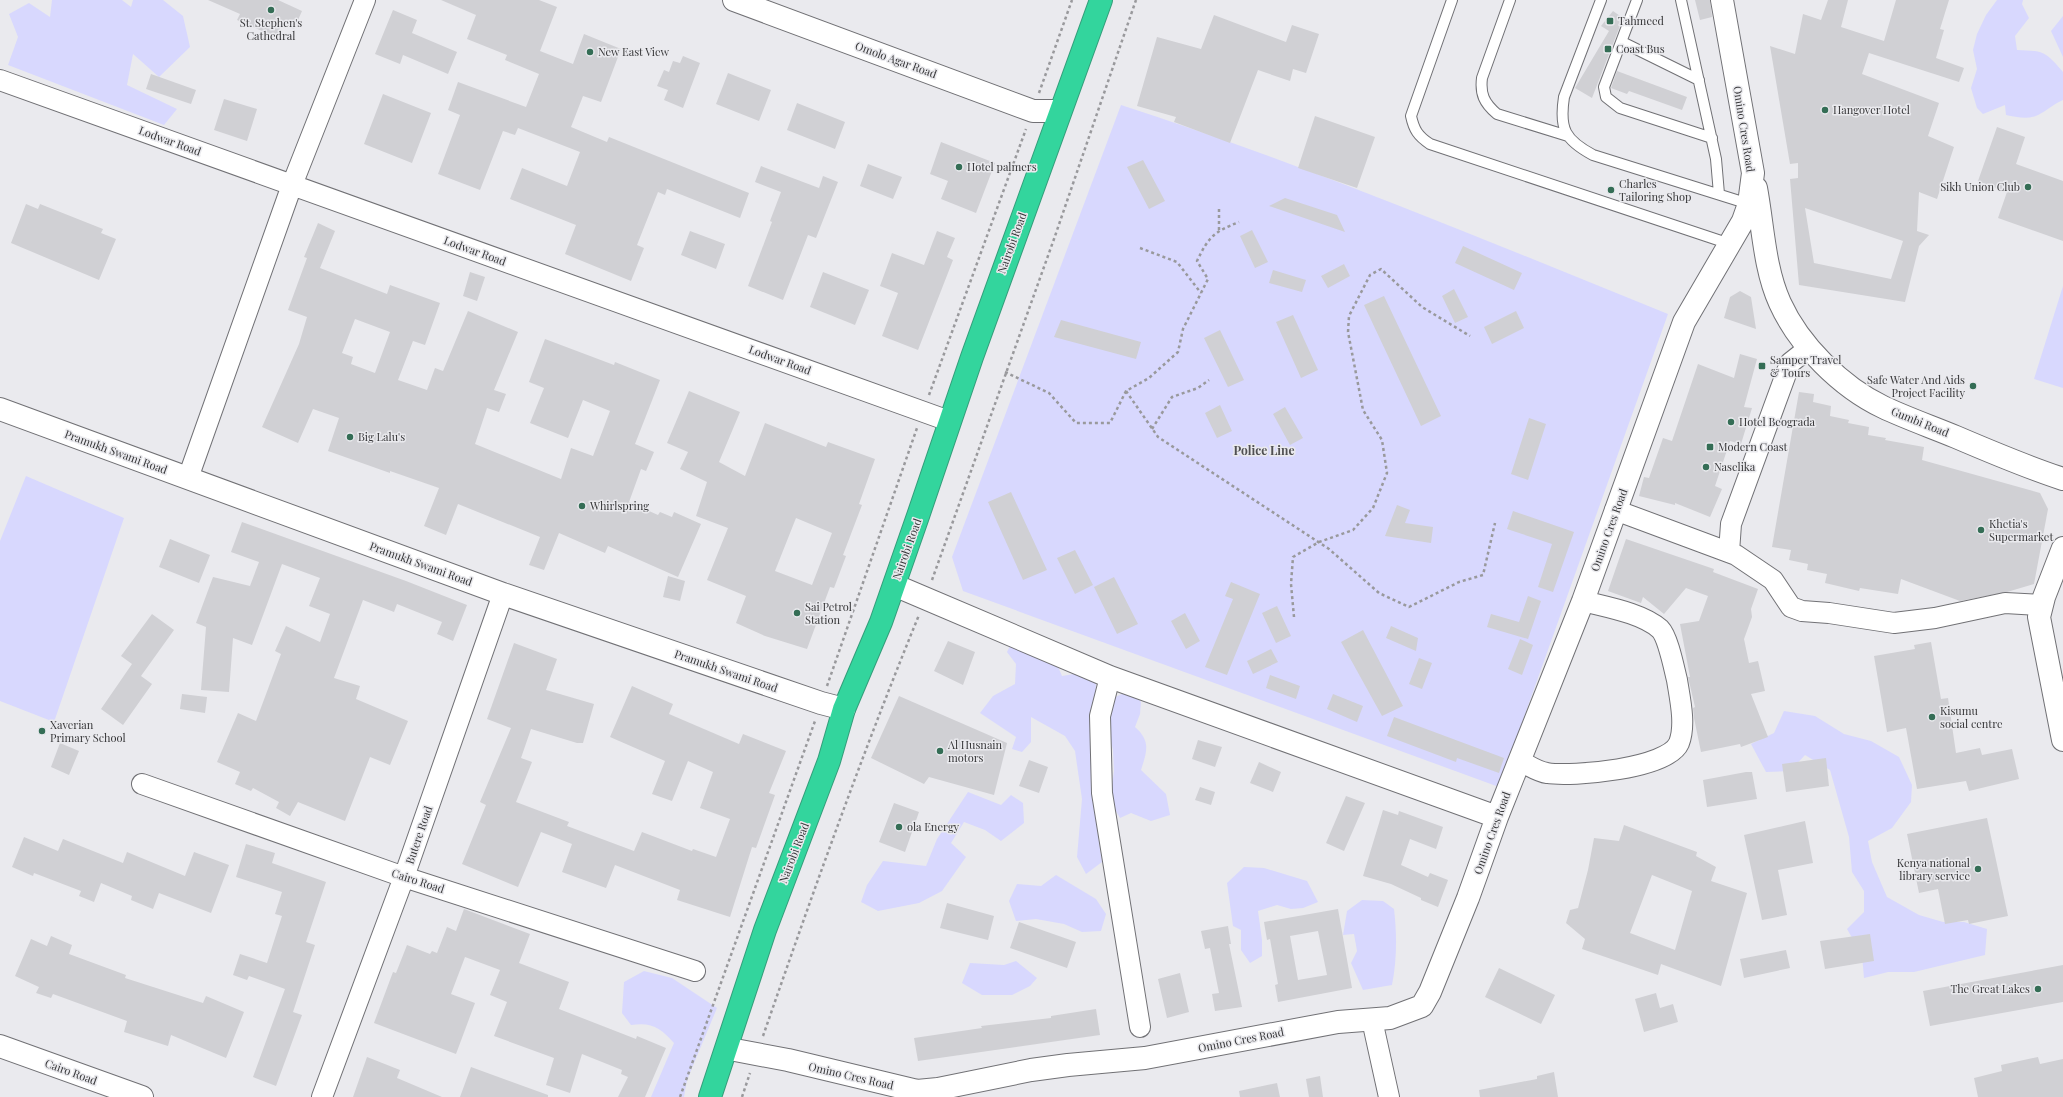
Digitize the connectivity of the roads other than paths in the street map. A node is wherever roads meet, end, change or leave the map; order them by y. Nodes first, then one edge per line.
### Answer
1 (365, 0) edge
2 (734, 0) edge
3 (1102, 0) edge
4 (1452, 0) edge
5 (1510, 0) edge
6 (1601, 0) edge
7 (1637, 0) edge
8 (1682, 0) edge
9 (1722, 0) edge
10 (1622, 42) junction
11 (0, 80) edge
12 (1699, 80) junction
13 (1060, 111) junction
14 (1568, 136) junction
15 (1712, 138) junction
16 (1753, 173) junction
17 (292, 185) junction
18 (1719, 194) junction
19 (1749, 204) junction
20 (1730, 244) junction
21 (1809, 348) junction
22 (0, 409) edge
23 (949, 421) junction
24 (188, 478) junction
25 (2063, 479) edge
26 (1615, 510) junction
27 (2063, 548) edge
28 (1729, 552) junction
29 (901, 588) junction
30 (503, 594) junction
31 (1583, 601) junction
32 (2041, 605) junction
33 (1110, 677) junction
34 (844, 709) junction
35 (2063, 740) edge
36 (1520, 761) junction
37 (142, 784) dead end
38 (1497, 817) junction
39 (404, 877) junction
40 (695, 971) dead end
41 (1372, 1020) junction
42 (1140, 1027) dead end
43 (0, 1046) edge
44 (735, 1050) junction
45 (142, 1097) edge
46 (322, 1097) edge
47 (710, 1097) edge
48 (716, 1097) edge
49 (1389, 1097) edge

1 - 17 street
2 - 13 street, Omolo Agar Road
3 - 13 highway, Nairobi Road
3 - 29 highway, Nairobi Road
4 - 20 lane
5 - 14 lane
6 - 14 lane
7 - 10 lane
8 - 12 lane
9 - 16 street, Omino Cres Road
10 - 12 lane
10 - 15 lane
11 - 17 street, Lodwar Road
12 - 15 lane
13 - 23 highway, Nairobi Road
14 - 18 lane
15 - 18 lane
16 - 19 street, Omino Cres Road
16 - 21 street, Gumbi Road
17 - 23 street, Lodwar Road
17 - 24 street
18 - 19 lane
19 - 20 street, Omino Cres Road
20 - 26 street, Omino Cres Road
21 - 25 street, Gumbi Road
21 - 28 street
22 - 24 street, Pramukh Swami Road
23 - 34 highway, Nairobi Road
24 - 30 street, Pramukh Swami Road
26 - 28 street
26 - 31 street, Omino Cres Road
27 - 32 street
28 - 32 street
29 - 33 street
29 - 44 highway, Nairobi Road
30 - 34 street, Pramukh Swami Road
30 - 39 street, Butere Road
31 - 36 street, Omino Cres Road
31 - 36 street
32 - 35 street
33 - 38 street
33 - 42 street
34 - 47 highway, Nairobi Road
36 - 38 street, Omino Cres Road
37 - 39 street, Cairo Road
38 - 41 street, Omino Cres Road
39 - 40 street, Cairo Road
39 - 46 street, Butere Road
41 - 44 street, Omino Cres Road
41 - 49 street
43 - 45 street, Cairo Road
44 - 48 highway, Nairobi Road

